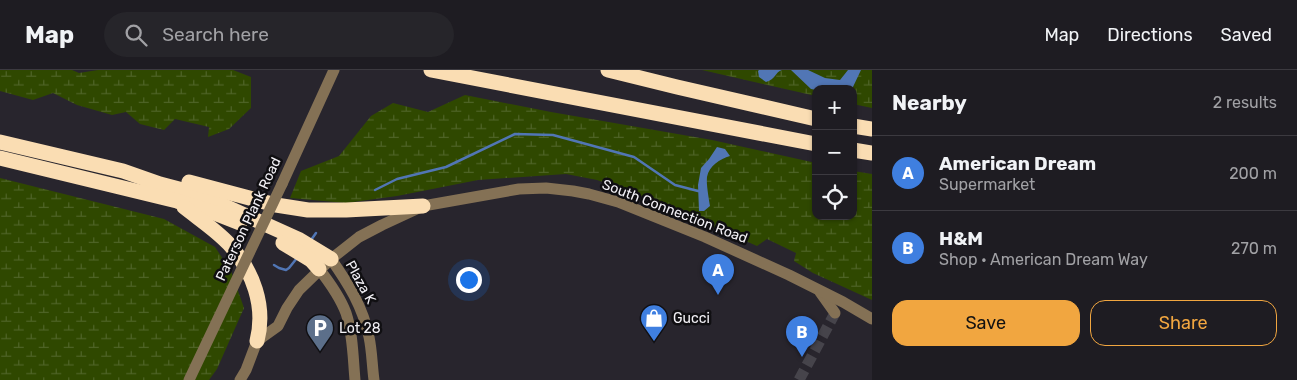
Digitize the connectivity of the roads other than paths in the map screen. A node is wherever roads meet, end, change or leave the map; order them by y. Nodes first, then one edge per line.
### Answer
1 (430, 70) edge
2 (472, 70) edge
3 (608, 70) edge
4 (333, 73) edge
5 (528, 88) junction
6 (812, 117) edge
7 (857, 127) edge
8 (872, 129) edge
9 (0, 142) edge
10 (812, 143) edge
11 (857, 151) edge
12 (872, 153) edge
13 (0, 158) edge
14 (123, 171) junction
15 (177, 202) junction
16 (424, 206) junction
17 (295, 244) junction
18 (318, 259) junction
19 (817, 288) junction
20 (835, 313) dead end
21 (872, 319) edge
22 (257, 341) junction
23 (189, 380) edge
24 (240, 380) edge
25 (355, 380) edge
26 (374, 380) edge

1 - 5 highway
2 - 5 highway
3 - 6 highway
4 - 23 street, Paterson Plank Road, bridge
5 - 10 highway
7 - 8 highway
9 - 14 highway
11 - 12 highway
13 - 15 highway
14 - 16 highway
14 - 17 highway
15 - 17 highway
15 - 22 highway
16 - 18 street, South Connection Road
16 - 19 street, South Connection Road
17 - 18 highway
18 - 22 street, South Connection Road
18 - 25 street, Plaza K
18 - 26 street, Plaza K
19 - 20 street
19 - 21 street, South Connection Road
22 - 24 street

